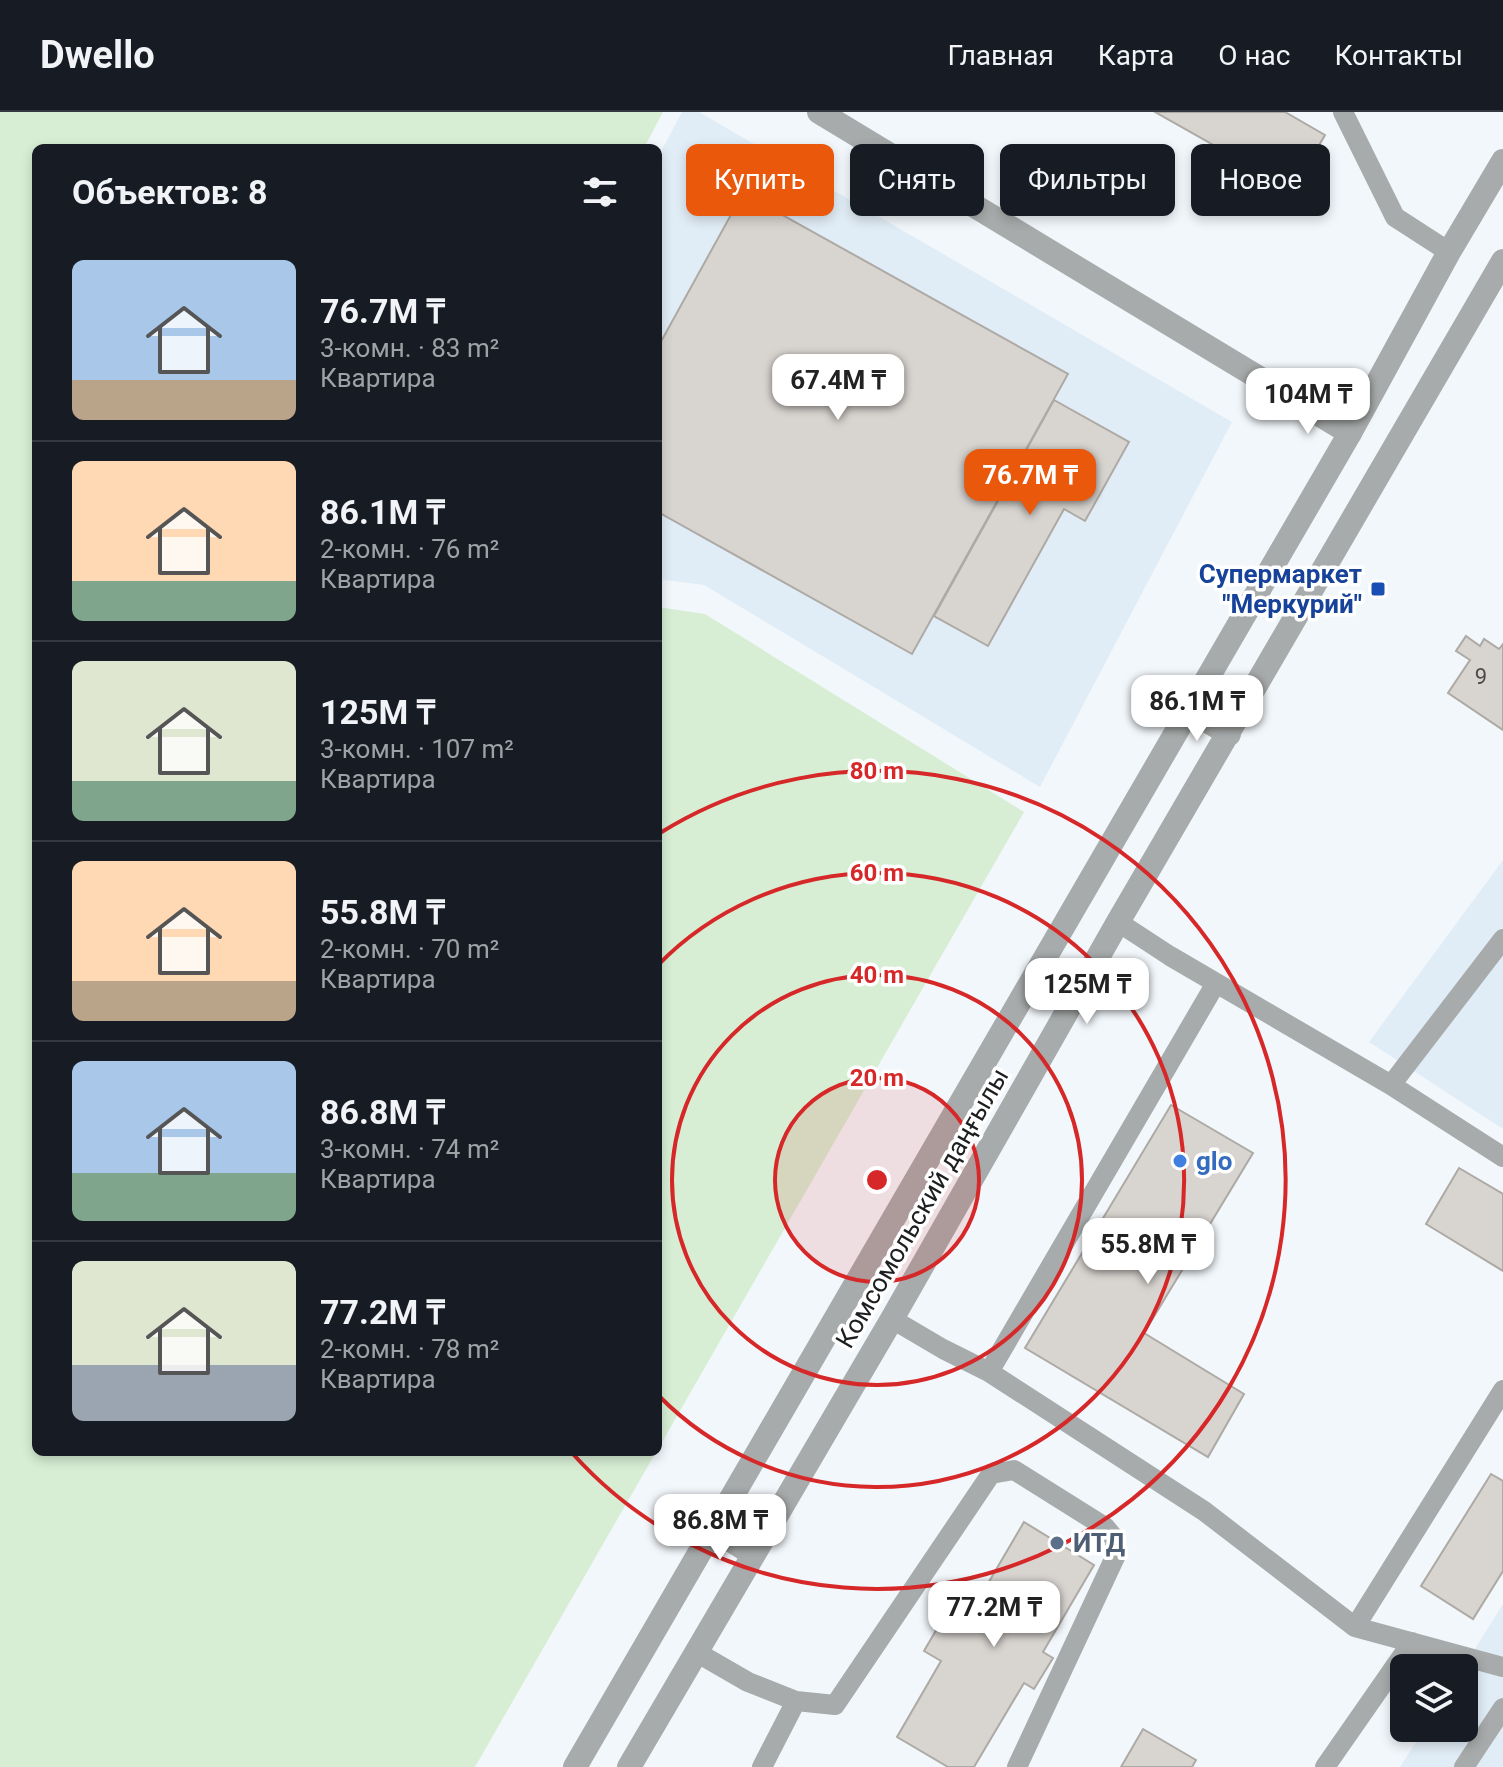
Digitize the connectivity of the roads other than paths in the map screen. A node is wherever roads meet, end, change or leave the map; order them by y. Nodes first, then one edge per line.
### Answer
1 (819, 112) edge
2 (1343, 112) edge
3 (1503, 161) edge
4 (1449, 252) junction
5 (1499, 275) edge
6 (1350, 433) junction
7 (1189, 710) junction
8 (1229, 734) junction
9 (1118, 922) junction
10 (1503, 939) edge
11 (1216, 983) junction
12 (1391, 1085) junction
13 (1503, 1157) edge
14 (892, 1319) junction
15 (989, 1372) junction
16 (1503, 1390) edge
17 (713, 1529) junction
18 (753, 1554) junction
19 (1355, 1627) junction
20 (1412, 1642) junction
21 (696, 1652) junction
22 (1503, 1667) edge
23 (796, 1701) junction
24 (1503, 1708) edge
25 (575, 1767) edge
26 (629, 1767) edge
27 (762, 1767) edge
28 (1017, 1767) edge
29 (1325, 1767) edge
30 (1464, 1767) edge

1 - 6 street
2 - 4 lane
3 - 4 street, Комсомольский даңғылы
4 - 6 street, Комсомольский даңғылы
5 - 8 street, Комсомольский даңғылы
6 - 7 street, Комсомольский даңғылы
7 - 8 street
7 - 17 street, Комсомольский даңғылы
8 - 9 street, Комсомольский даңғылы
9 - 11 lane
9 - 14 street, Комсомольский даңғылы
10 - 12 lane
11 - 12 lane
11 - 15 lane
12 - 13 lane
14 - 15 lane
14 - 18 street, Комсомольский даңғылы
15 - 19 lane
16 - 19 lane
17 - 18 street
17 - 25 street, Комсомольский даңғылы
18 - 21 street, Комсомольский даңғылы
19 - 20 lane
20 - 22 lane
20 - 29 lane
21 - 23 lane
21 - 26 street, Комсомольский даңғылы
23 - 27 lane
23 - 28 lane
24 - 30 lane

